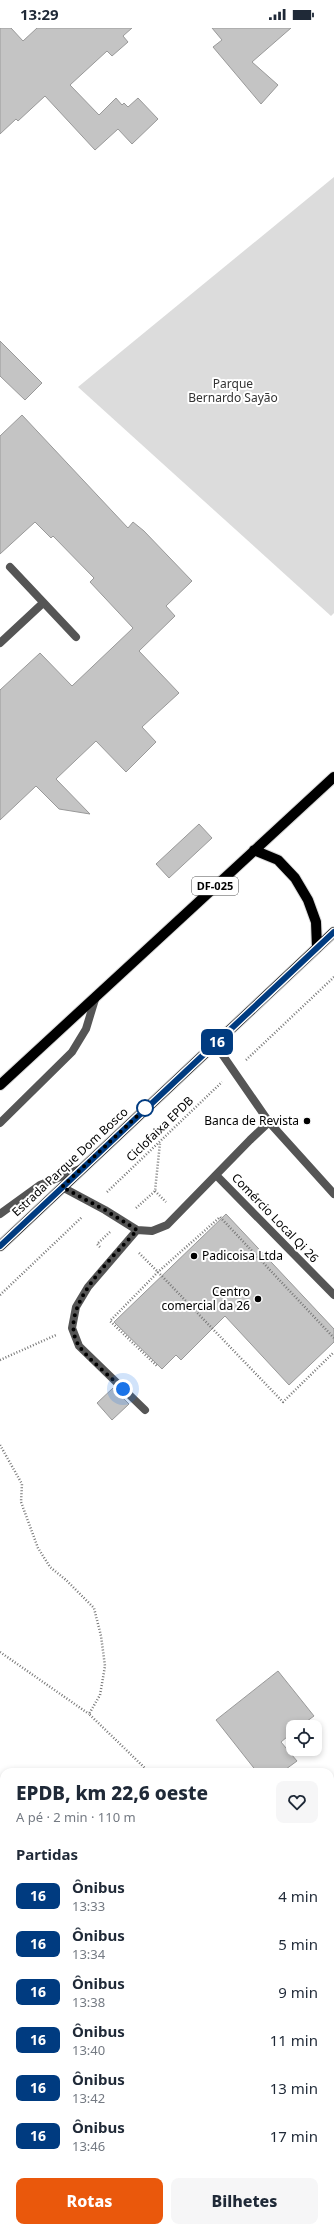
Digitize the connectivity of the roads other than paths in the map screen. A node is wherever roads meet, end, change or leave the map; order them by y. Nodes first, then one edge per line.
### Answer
1 (10, 567) dead end
2 (43, 603) junction
3 (76, 637) dead end
4 (0, 643) edge
5 (334, 776) edge
6 (254, 850) junction
7 (334, 932) edge
8 (317, 948) junction
9 (96, 995) junction
10 (215, 1044) junction
11 (0, 1085) edge
12 (270, 1122) junction
13 (0, 1123) edge
14 (81, 1168) junction
15 (216, 1175) junction
16 (62, 1187) junction
17 (334, 1194) edge
18 (0, 1214) edge
19 (137, 1230) junction
20 (0, 1246) edge
21 (334, 1295) edge
22 (145, 1410) dead end

1 - 2 street
2 - 3 street
2 - 4 street
5 - 6 main road, DF-025
6 - 8 main road
6 - 9 main road, DF-025
7 - 8 main road, Estrada Parque Dom Bosco
8 - 10 main road, Estrada Parque Dom Bosco
9 - 11 main road, DF-025
9 - 13 street
10 - 12 street
10 - 14 main road, Estrada Parque Dom Bosco
12 - 15 street, Comércio Local Qi 26
12 - 17 street
14 - 16 main road, Estrada Parque Dom Bosco
14 - 18 street
15 - 19 street, Comércio Local Qi 26
15 - 21 street, Comércio Local Qi 26
16 - 19 street
16 - 20 main road, Estrada Parque Dom Bosco
19 - 22 street

